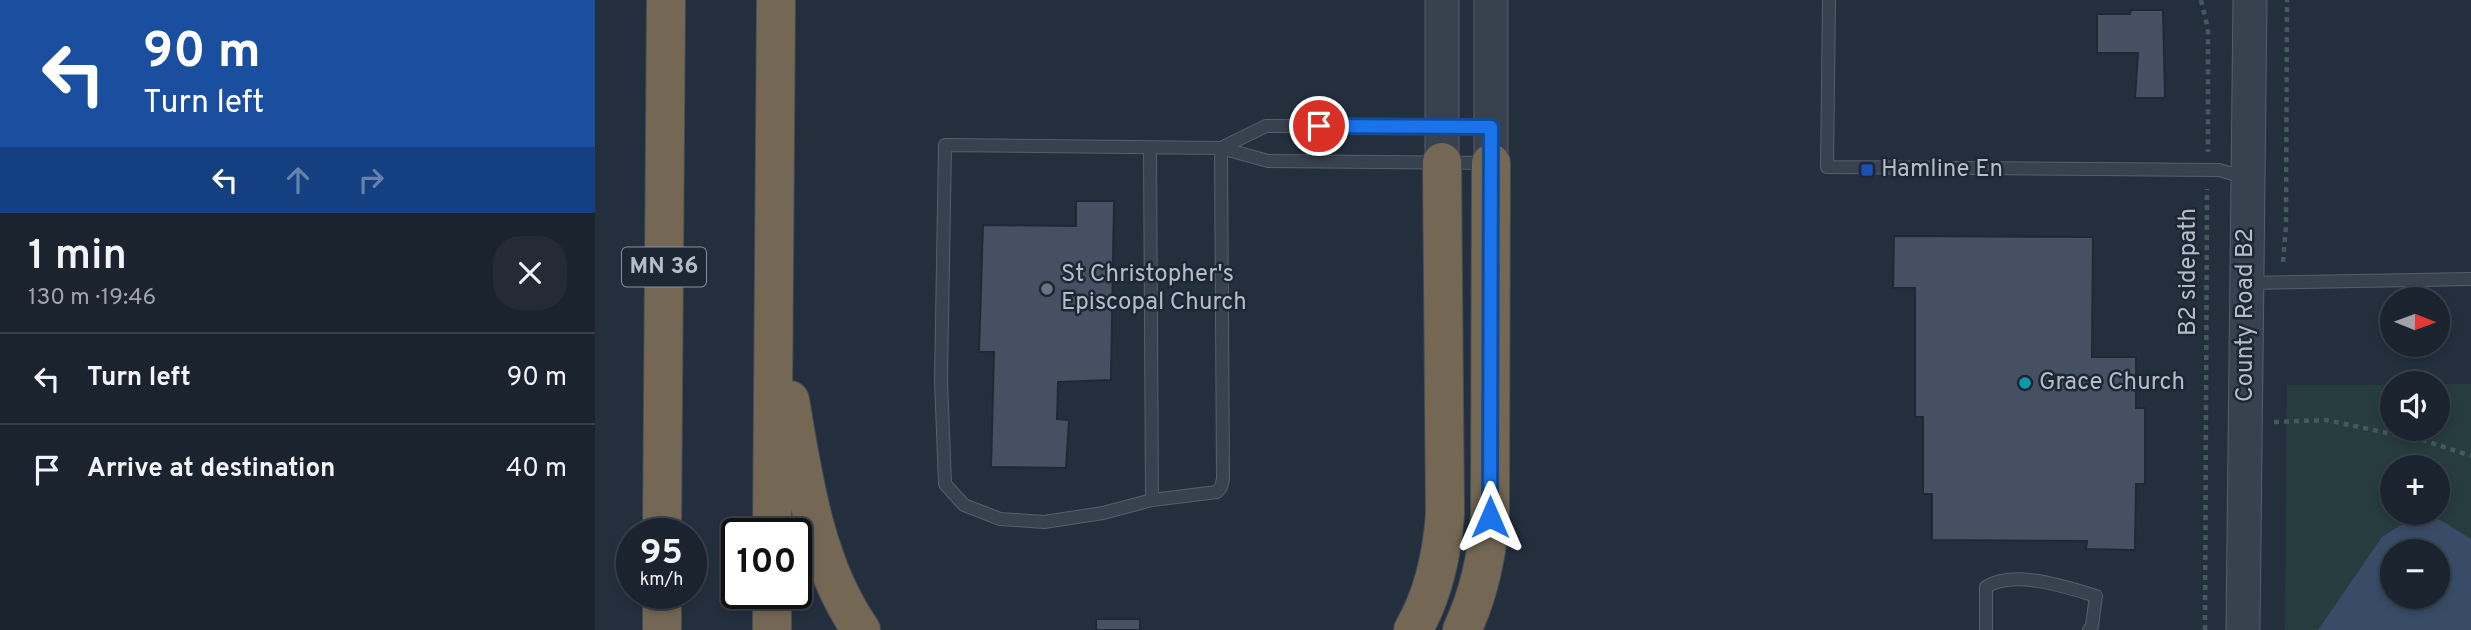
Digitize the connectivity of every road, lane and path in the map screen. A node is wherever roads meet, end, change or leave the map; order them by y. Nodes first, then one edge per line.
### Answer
1 (666, 0) edge
2 (776, 0) edge
3 (1442, 0) edge
4 (1491, 0) edge
5 (1829, 0) edge
6 (2201, 0) edge
7 (2250, 0) edge
8 (1442, 144) junction
9 (1491, 145) junction
10 (1150, 147) junction
11 (1221, 148) junction
12 (2208, 170) junction
13 (2247, 178) junction
14 (773, 242) junction
15 (2471, 279) edge
16 (2246, 283) junction
17 (2272, 422) dead end
18 (2471, 456) edge
19 (1151, 500) junction
20 (662, 518) edge
21 (772, 518) edge
22 (662, 609) edge
23 (772, 609) edge
24 (662, 630) edge
25 (772, 630) edge
26 (861, 630) edge
27 (1413, 630) edge
28 (1462, 630) edge
29 (1986, 630) edge
30 (2089, 630) edge
31 (2205, 630) edge
32 (2243, 630) edge

1 - 20 highway, MN 36
2 - 14 highway
3 - 8 street
4 - 9 street
5 - 12 lane
6 - 12 path, B2 sidepath
7 - 13 street, County Road B2
8 - 9 lane
8 - 9 lane
8 - 11 lane
8 - 11 lane
8 - 27 highway
9 - 28 highway
10 - 11 lane
10 - 19 lane
10 - 19 lane
11 - 19 lane
12 - 13 lane
12 - 31 path, B2 sidepath
13 - 16 street, County Road B2
14 - 21 highway
14 - 26 highway
15 - 16 lane
16 - 32 street, County Road B2
17 - 18 path
22 - 24 highway
23 - 25 highway
29 - 30 lane

